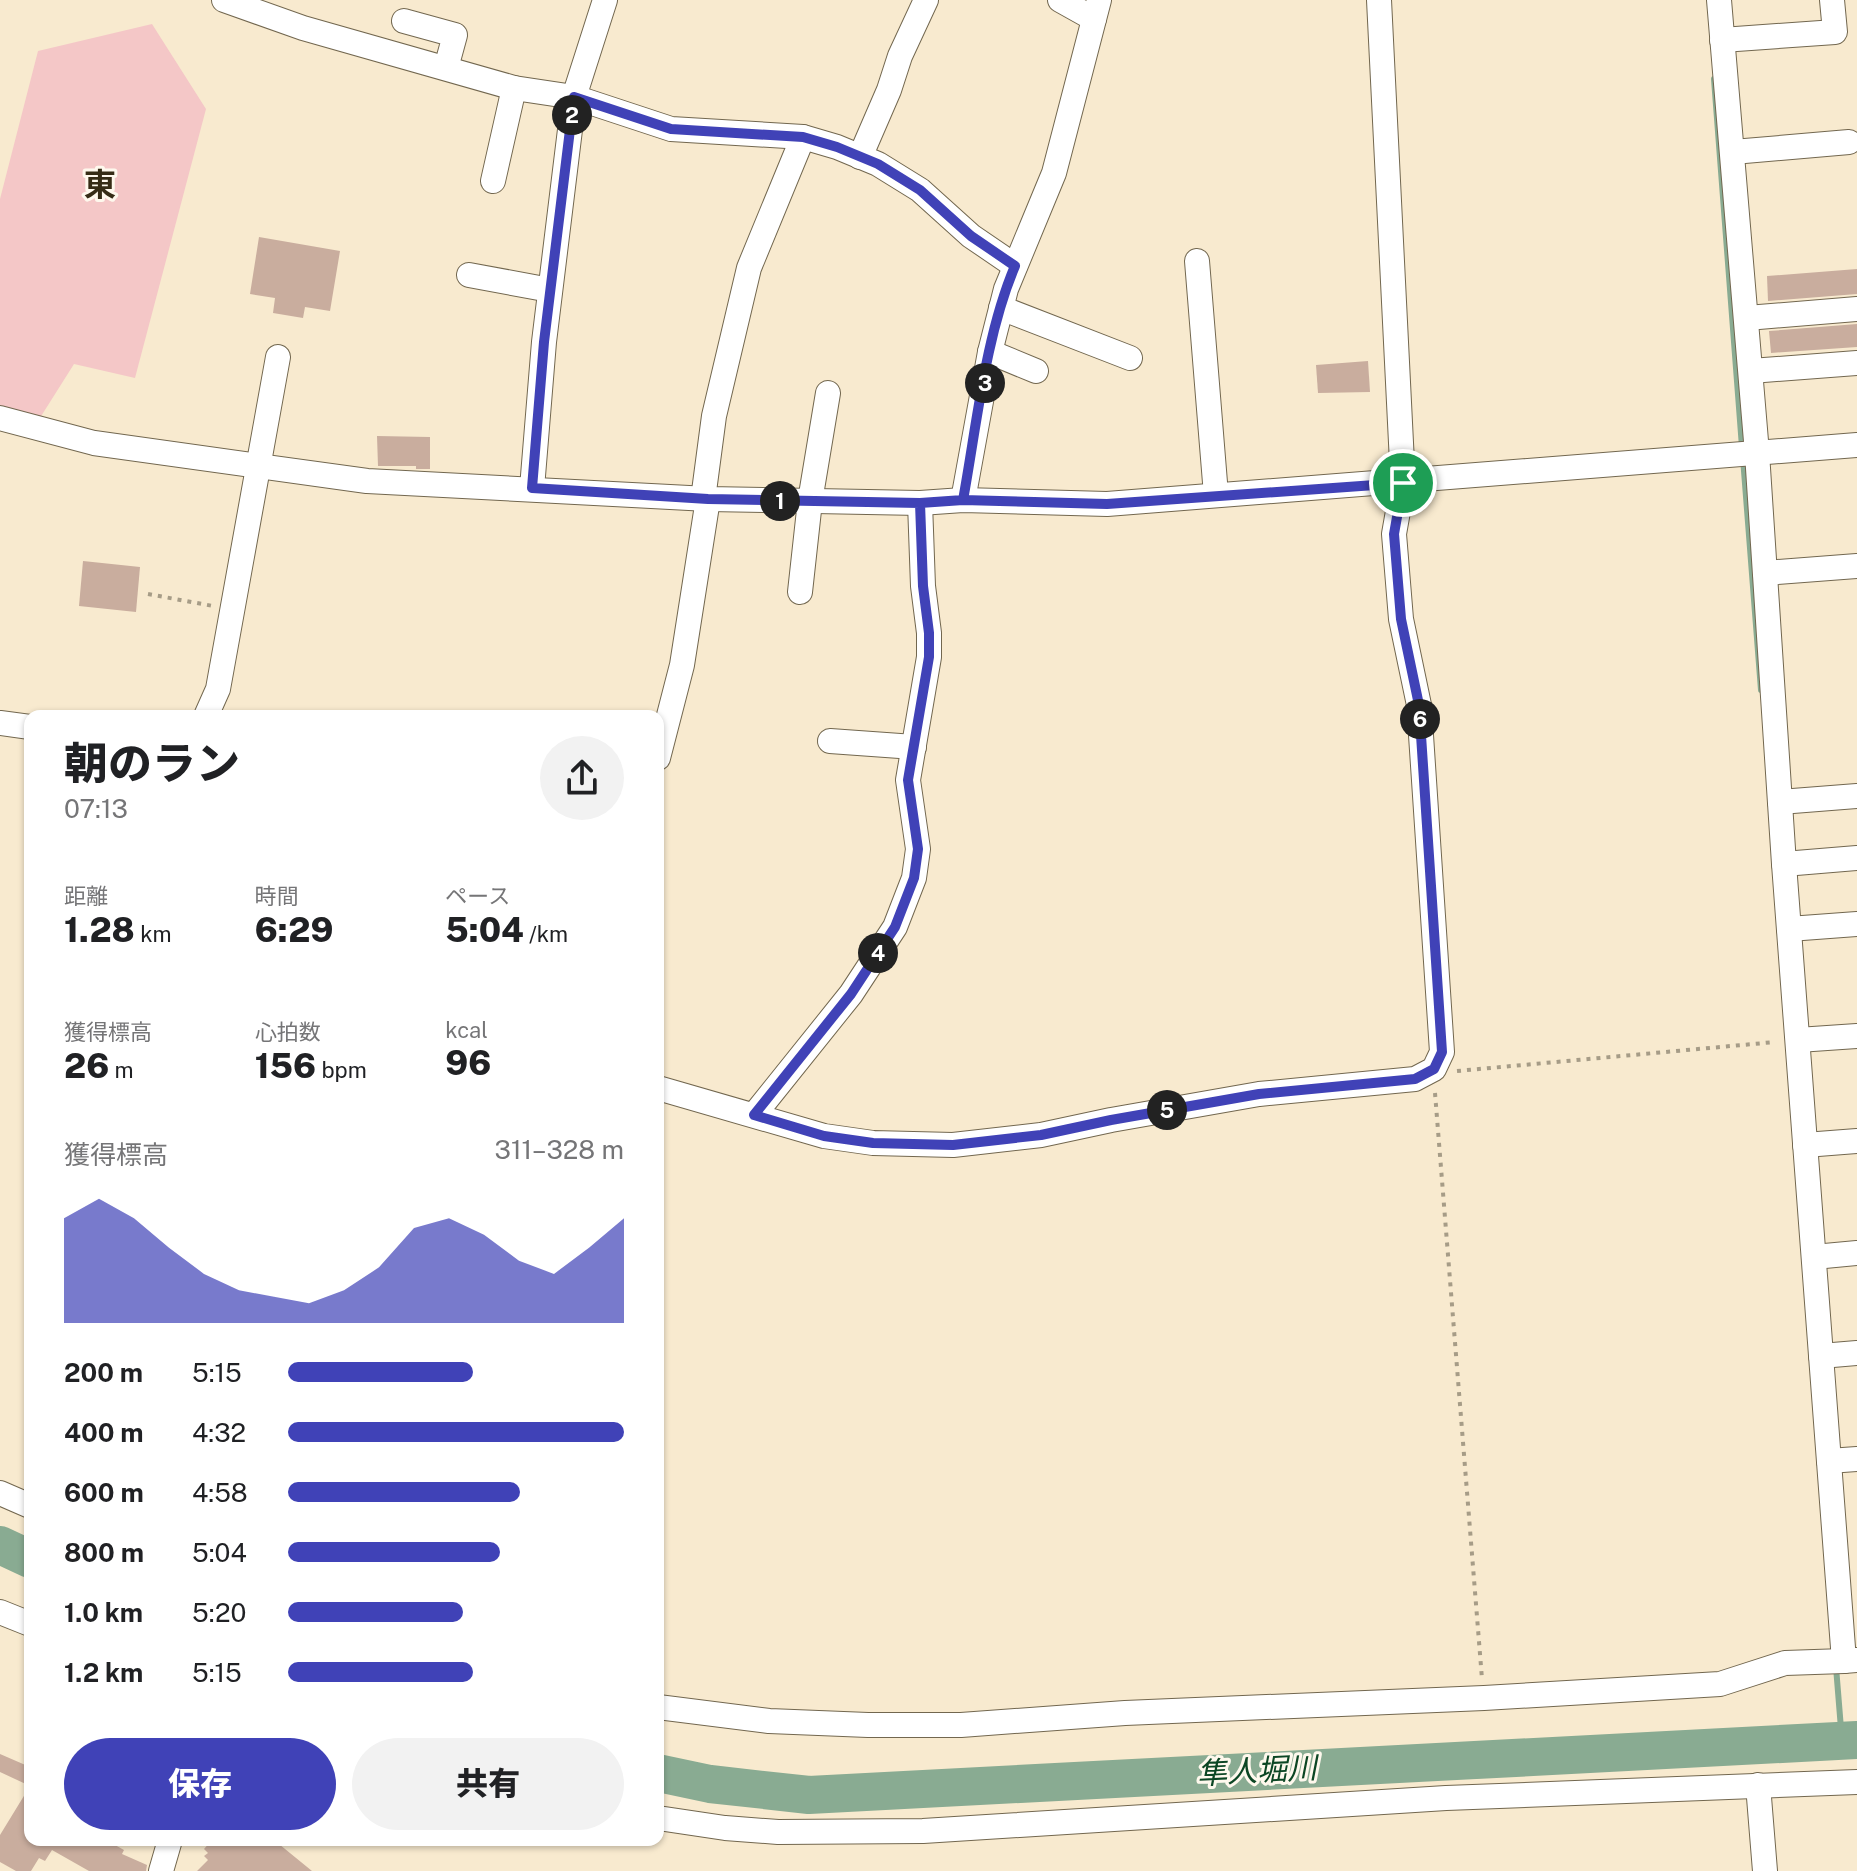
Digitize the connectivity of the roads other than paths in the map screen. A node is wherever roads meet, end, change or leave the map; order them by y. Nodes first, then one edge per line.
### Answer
1 (224, 0) edge
2 (605, 0) edge
3 (926, 0) edge
4 (1060, 0) edge
5 (1379, 0) edge
6 (1719, 0) edge
7 (1832, 0) edge
8 (407, 10) edge
9 (1097, 10) edge
10 (1722, 40) junction
11 (395, 54) junction
12 (446, 68) junction
13 (514, 88) junction
14 (574, 97) junction
15 (803, 137) junction
16 (1849, 142) dead end
17 (1733, 152) junction
18 (860, 157) junction
19 (493, 181) dead end
20 (1197, 261) dead end
21 (1015, 266) junction
22 (469, 275) dead end
23 (550, 290) junction
24 (1001, 308) junction
25 (1857, 309) edge
26 (1747, 318) junction
27 (990, 352) junction
28 (278, 357) dead end
29 (1130, 358) dead end
30 (1857, 363) edge
31 (1036, 371) dead end
32 (1751, 371) junction
33 (828, 393) dead end
34 (0, 418) edge
35 (1857, 445) edge
36 (1757, 453) junction
37 (258, 467) junction
38 (1403, 483) junction
39 (532, 488) junction
40 (1216, 495) junction
41 (706, 499) junction
42 (963, 500) junction
43 (810, 501) junction
44 (920, 503) junction
45 (1857, 566) edge
46 (1765, 573) junction
47 (800, 592) dead end
48 (209, 710) edge
49 (0, 723) edge
50 (24, 726) edge
51 (664, 735) edge
52 (830, 741) dead end
53 (914, 747) junction
54 (1857, 796) edge
55 (1780, 802) junction
56 (1857, 858) edge
57 (1784, 864) junction
58 (1857, 924) edge
59 (1789, 929) junction
60 (1857, 1036) edge
61 (1798, 1040) junction
62 (664, 1090) edge
63 (754, 1115) junction
64 (1857, 1141) edge
65 (1805, 1145) junction
66 (1857, 1253) edge
67 (1814, 1257) junction
68 (1857, 1353) edge
69 (1821, 1356) junction
70 (1857, 1459) edge
71 (1829, 1461) junction
72 (0, 1493) edge
73 (24, 1503) edge
74 (1847, 1561) edge
75 (0, 1612) edge
76 (24, 1622) edge
77 (1850, 1660) edge
78 (664, 1708) edge
79 (1857, 1782) edge
80 (1758, 1785) junction
81 (664, 1819) edge
82 (168, 1846) edge
83 (161, 1871) edge
84 (1765, 1871) edge

1 - 11 street
2 - 14 street
3 - 18 street
4 - 9 street
5 - 38 street
6 - 10 street
7 - 10 street
8 - 11 street
8 - 12 street
9 - 21 street
10 - 17 street
11 - 12 street
12 - 13 street
13 - 14 street
13 - 19 street
14 - 15 street
14 - 23 street
15 - 18 street
15 - 41 street
16 - 17 street
17 - 26 street
18 - 21 street
20 - 40 street
21 - 24 street
22 - 23 street
23 - 39 street
24 - 27 street
24 - 29 street
25 - 26 street
26 - 32 street
27 - 31 street
27 - 42 street
28 - 37 street
30 - 32 street
32 - 36 street
33 - 43 street
34 - 37 street
35 - 36 street
36 - 38 street
36 - 46 street
37 - 39 street
37 - 48 street
38 - 40 street
38 - 63 street
39 - 41 street
40 - 42 street
41 - 43 street
41 - 51 street
42 - 44 street
43 - 44 street
43 - 47 street
44 - 53 street
45 - 46 street
46 - 55 street
49 - 50 street
52 - 53 street
53 - 63 street
54 - 55 street
55 - 57 street
56 - 57 street
57 - 59 street
58 - 59 street
59 - 61 street
60 - 61 street
61 - 65 street
62 - 63 street
64 - 65 street
65 - 67 street
66 - 67 street
67 - 69 street
68 - 69 street
69 - 71 street
70 - 71 street
71 - 74 street
72 - 73 street
74 - 77 street
75 - 76 street
77 - 78 street
79 - 80 street
80 - 81 street
80 - 84 street
82 - 83 street

